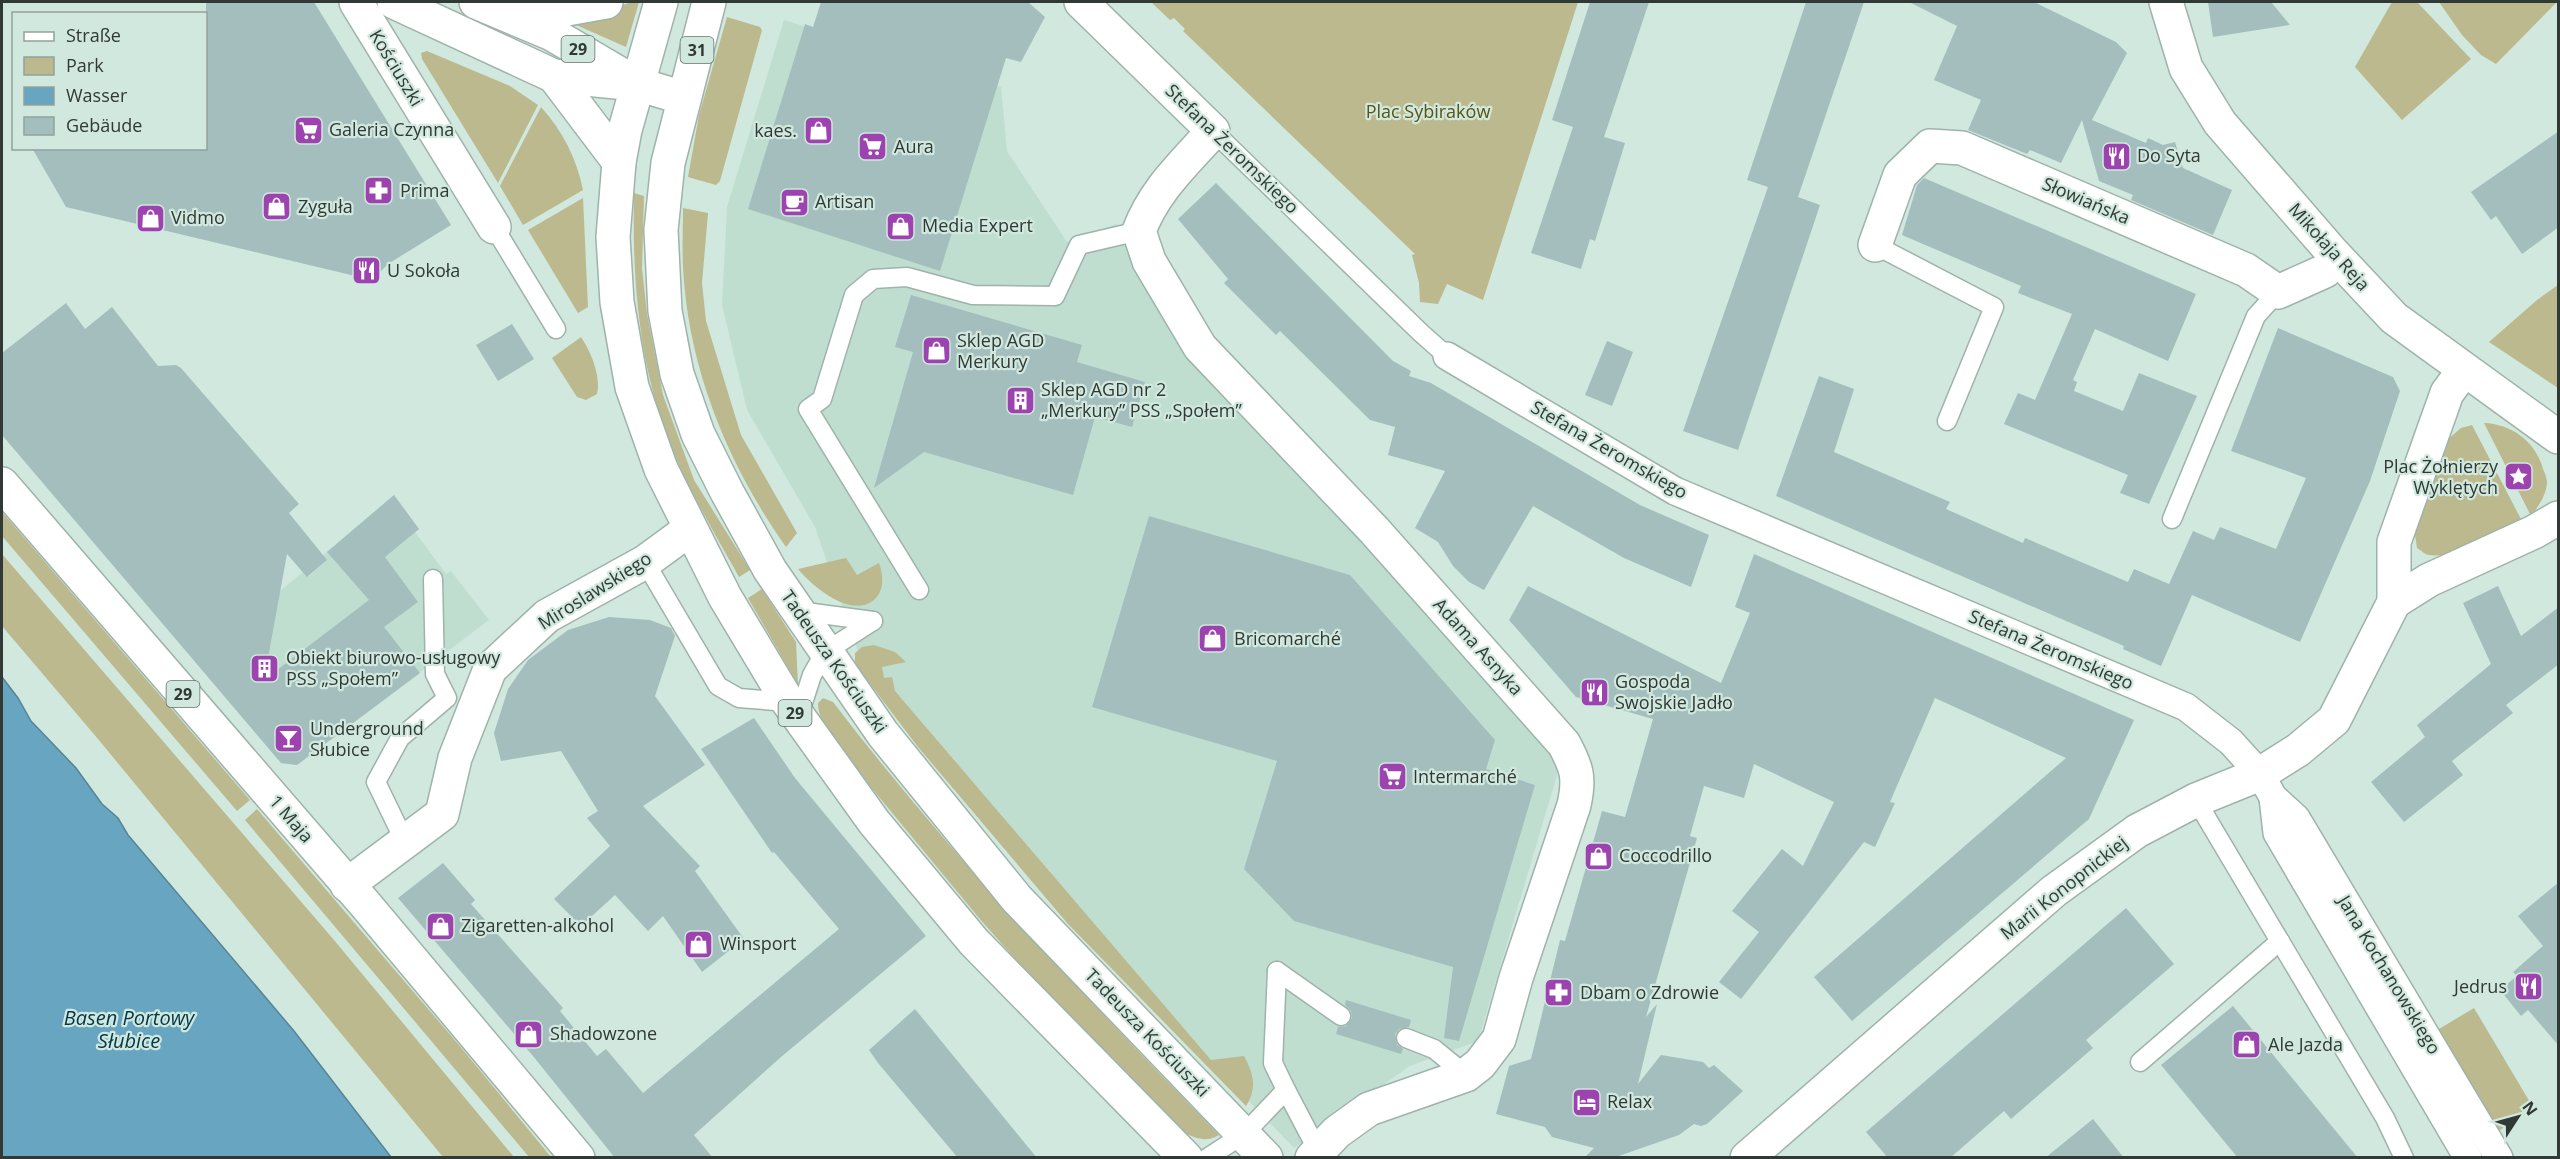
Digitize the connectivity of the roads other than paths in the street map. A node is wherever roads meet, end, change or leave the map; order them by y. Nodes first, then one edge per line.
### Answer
1 (356, 2) edge
2 (394, 2) edge
3 (476, 2) edge
4 (606, 2) edge
5 (660, 2) edge
6 (709, 2) edge
7 (1081, 2) edge
8 (2166, 2) edge
9 (517, 18) junction
10 (554, 76) junction
11 (637, 84) junction
12 (684, 98) junction
13 (1213, 131) junction
14 (619, 162) junction
15 (494, 227) joint
16 (1139, 231) junction
17 (1875, 245) joint
18 (2337, 258) junction
19 (2278, 292) junction
20 (556, 329) dead end
21 (1447, 356) joint
22 (2464, 370) junction
23 (1947, 421) dead end
24 (2559, 437) edge
25 (2, 484) edge
26 (2559, 518) edge
27 (2172, 519) dead end
28 (690, 529) junction
29 (645, 562) junction
30 (433, 579) dead end
31 (918, 590) dead end
32 (2394, 602) junction
33 (798, 611) junction
34 (825, 652) junction
35 (793, 710) junction
36 (2266, 786) junction
37 (2196, 800) junction
38 (405, 842) junction
39 (347, 885) junction
40 (2280, 941) junction
41 (1341, 1016) dead end
42 (1406, 1038) dead end
43 (2140, 1062) dead end
44 (1467, 1075) junction
45 (1286, 1090) junction
46 (1244, 1134) junction
47 (1315, 1154) edge
48 (578, 1158) edge
49 (1186, 1158) edge
50 (1207, 1158) edge
51 (1266, 1158) edge
52 (1747, 1158) edge
53 (2404, 1158) edge
54 (2468, 1158) edge
55 (2499, 1158) edge

1 - 15 street, Kościuszki
2 - 10 street
3 - 9 street, 29
4 - 9 street
5 - 11 street
6 - 12 street, 31
7 - 13 street, Stefana Żeromskiego
8 - 18 street, Mikołaja Reja
9 - 11 street, 29
10 - 11 street
10 - 14 street
11 - 12 street, 29
11 - 14 street, 29
12 - 33 street, Tadeusza Kościuszki
13 - 16 street
13 - 21 lane, Stefana Żeromskiego
14 - 28 street, 29
15 - 20 lane
16 - 31 lane
16 - 44 street, Adama Asnyka
17 - 19 street, Słowiańska
17 - 23 lane
18 - 19 street
18 - 22 street, Mikołaja Reja
19 - 27 lane
21 - 36 street, Stefana Żeromskiego
22 - 24 street, Mikołaja Reja
22 - 32 street, Marii Konopnickiej
25 - 39 street, 1 Maja / 29
26 - 32 street
28 - 29 street, Miroslawskiego
28 - 35 street, 29
29 - 35 lane
29 - 38 street, Miroslawskiego
30 - 38 lane
32 - 36 street, Marii Konopnickiej
33 - 34 street, Tadeusza Kościuszki
33 - 34 lane
34 - 35 lane
34 - 46 street, Tadeusza Kościuszki
35 - 49 street, 29
36 - 37 street, Marii Konopnickiej
36 - 54 street, Jana Kochanowskiego
36 - 55 street, Jana Kochanowskiego
37 - 40 lane
37 - 52 street, Marii Konopnickiej
38 - 39 street, Miroslawskiego
39 - 48 street, 1 Maja / 29
40 - 43 lane
40 - 53 lane
41 - 45 lane
42 - 44 lane
44 - 47 street, Adama Asnyka
45 - 46 lane
45 - 47 lane
46 - 50 lane
46 - 51 street, Tadeusza Kościuszki

